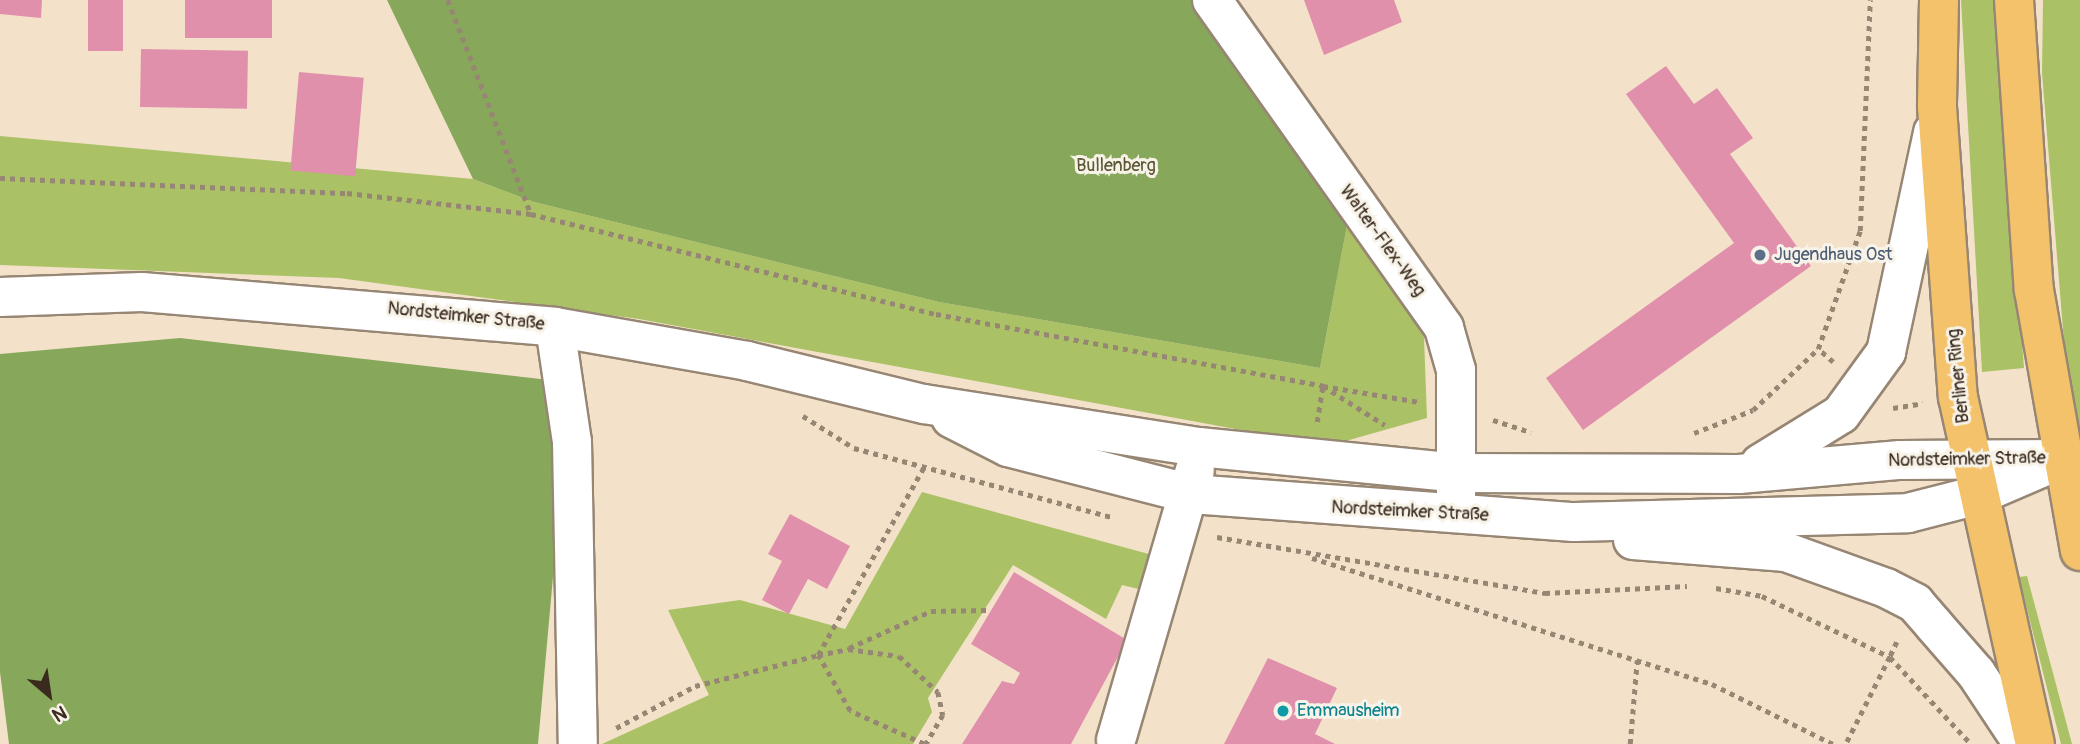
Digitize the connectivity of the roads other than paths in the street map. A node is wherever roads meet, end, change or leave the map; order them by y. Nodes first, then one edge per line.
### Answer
1 (1212, 0) edge
2 (1939, 0) edge
3 (2014, 0) edge
4 (1937, 107) junction
5 (0, 297) edge
6 (555, 327) junction
7 (924, 404) junction
8 (1199, 447) junction
9 (1970, 458) junction
10 (2061, 459) junction
11 (1458, 473) junction
12 (1739, 474) junction
13 (1978, 495) junction
14 (1186, 512) junction
15 (1455, 514) junction
16 (1574, 522) junction
17 (2080, 551) edge
18 (591, 739) edge
19 (1115, 743) edge
20 (2023, 744) edge
21 (2035, 744) edge

1 - 11 street, Walter-Flex-Weg
2 - 4 main road, Berliner Ring
3 - 10 main road
4 - 9 main road, Berliner Ring
4 - 12 street
5 - 6 street, Nordsteimker Straße
6 - 7 street, Nordsteimker Straße
6 - 18 street
7 - 8 street, Nordsteimker Straße
7 - 14 street, Nordsteimker Straße
8 - 11 street, Nordsteimker Straße
8 - 14 street
9 - 10 street, Nordsteimker Straße
9 - 12 street, Nordsteimker Straße
9 - 13 main road, Berliner Ring
10 - 13 street, Nordsteimker Straße
10 - 17 main road
11 - 12 street, Nordsteimker Straße
11 - 15 street, Walter-Flex-Weg
13 - 16 street, Nordsteimker Straße
13 - 21 main road, Berliner Ring
14 - 15 street, Nordsteimker Straße
14 - 19 street
15 - 16 street, Nordsteimker Straße
16 - 20 street

